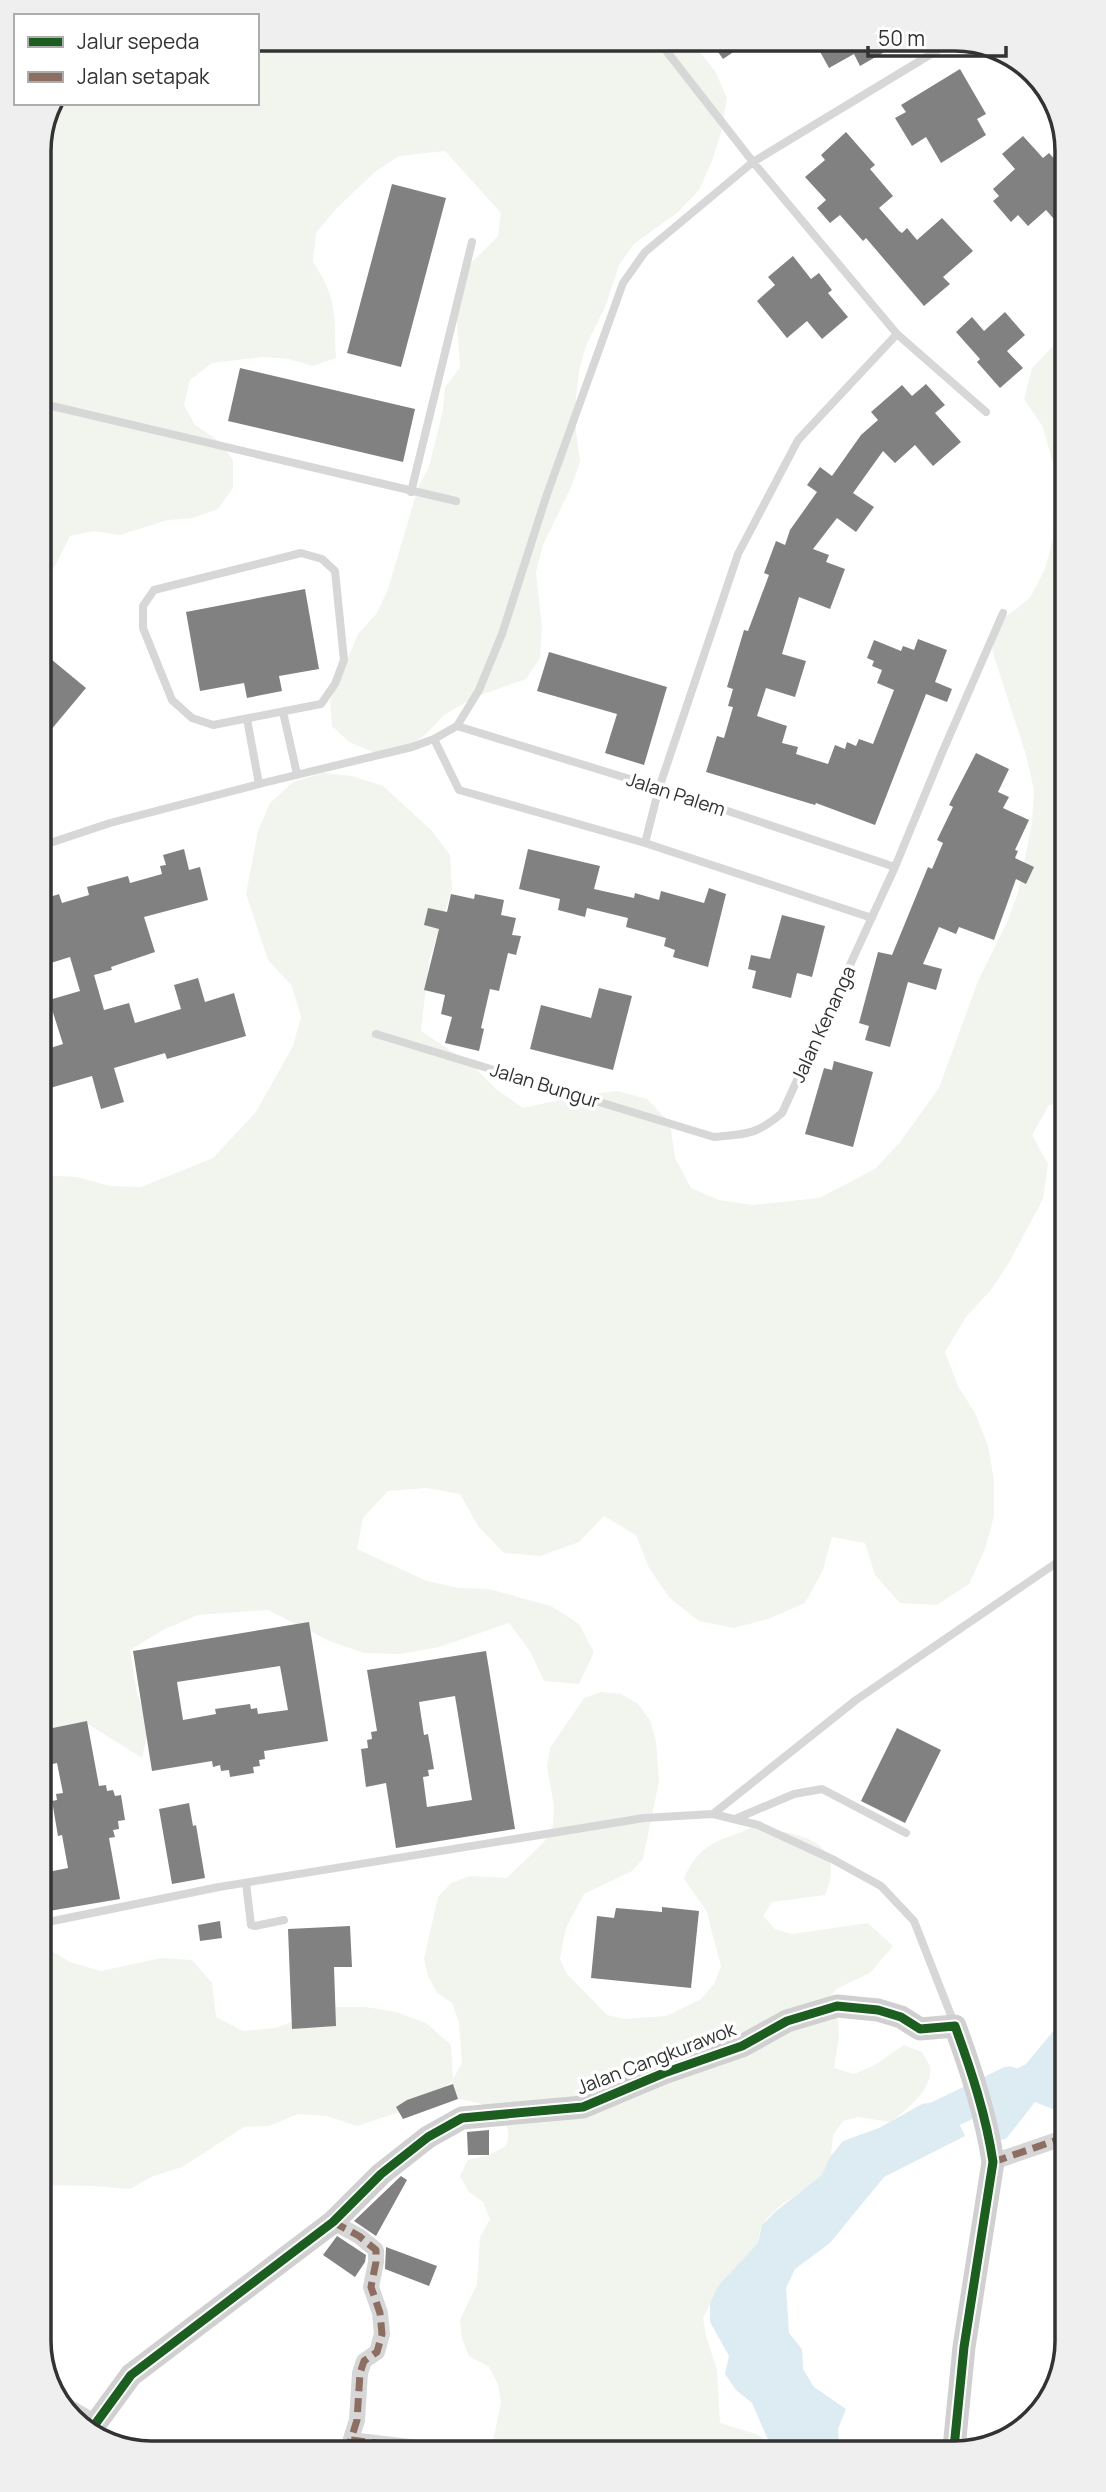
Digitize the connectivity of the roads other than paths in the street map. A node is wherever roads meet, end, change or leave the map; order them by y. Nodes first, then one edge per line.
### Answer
1 (667, 51) edge
2 (936, 51) edge
3 (752, 162) junction
4 (472, 242) dead end
5 (897, 334) junction
6 (51, 406) edge
7 (986, 412) dead end
8 (411, 492) junction
9 (456, 501) dead end
10 (1003, 613) dead end
11 (283, 712) junction
12 (247, 719) junction
13 (457, 726) junction
14 (434, 739) junction
15 (297, 774) junction
16 (259, 784) junction
17 (659, 788) junction
18 (51, 843) edge
19 (645, 843) junction
20 (895, 867) junction
21 (872, 918) junction
22 (376, 1034) dead end
23 (714, 1137) joint
24 (1055, 1564) edge
25 (713, 1814) junction
26 (735, 1819) junction
27 (906, 1832) dead end
28 (246, 1883) junction
29 (284, 1920) dead end
30 (51, 1921) edge
31 (955, 2026) junction
32 (1055, 2140) edge
33 (992, 2153) junction
34 (333, 2222) junction
35 (98, 2425) edge
36 (350, 2441) edge
37 (955, 2441) edge

1 - 3 lane
2 - 3 lane
3 - 5 lane
3 - 13 lane
4 - 8 lane
5 - 7 lane
5 - 17 lane
6 - 8 lane
8 - 9 lane
10 - 20 lane, Jalan Kenanga
11 - 12 lane
11 - 12 lane
11 - 15 lane
12 - 16 lane
13 - 14 lane
13 - 17 lane, Jalan Palem
14 - 15 lane
14 - 19 lane
15 - 16 lane
16 - 18 lane
17 - 19 lane
17 - 20 lane, Jalan Palem
19 - 21 lane
20 - 21 lane, Jalan Kenanga
21 - 23 lane, Jalan Kenanga
22 - 23 lane, Jalan Bungur
24 - 25 lane
25 - 26 lane
25 - 28 lane
26 - 27 lane
26 - 31 lane
28 - 29 lane
28 - 30 lane
31 - 33 street
31 - 34 street, Jalan Cangkurawok
32 - 33 street
33 - 37 street
34 - 35 street, Jalan Cangkurawok
34 - 36 street

